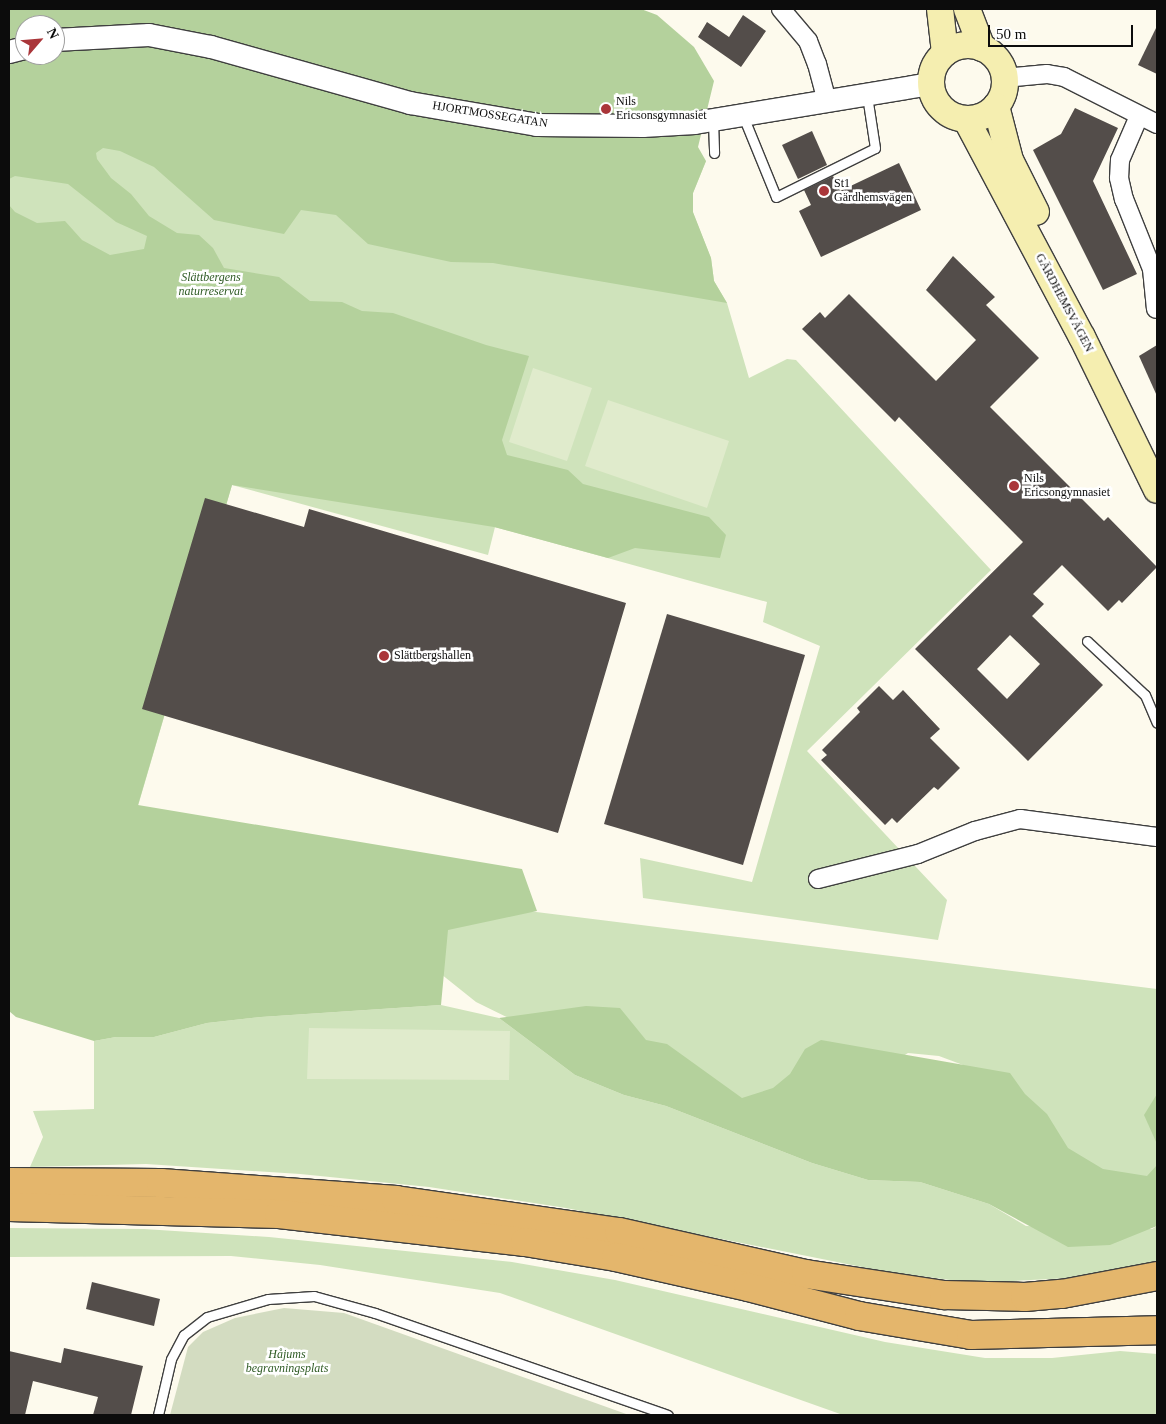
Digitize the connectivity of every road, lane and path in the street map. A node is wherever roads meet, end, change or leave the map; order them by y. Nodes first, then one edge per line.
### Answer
1 (781, 9) edge
2 (940, 9) edge
3 (967, 9) edge
4 (65, 39) edge
5 (982, 48) junction
6 (945, 53) junction
7 (1004, 78) junction
8 (931, 84) junction
9 (866, 93) junction
10 (826, 98) junction
11 (996, 106) junction
12 (742, 114) junction
13 (1139, 116) junction
14 (966, 119) junction
15 (713, 120) junction
16 (1157, 124) edge
17 (714, 153) dead end
18 (1156, 309) dead end
19 (1157, 460) edge
20 (1157, 490) edge
21 (1087, 641) dead end
22 (1157, 723) edge
23 (1157, 838) edge
24 (818, 878) dead end
25 (9, 1182) edge
26 (9, 1207) edge
27 (1157, 1276) edge
28 (1157, 1330) edge
29 (158, 1415) edge
30 (668, 1415) edge

1 - 10 street
2 - 6 main road
3 - 5 main road
4 - 15 street, HJORTMOSSEGATAN
5 - 6 main road
5 - 7 main road
6 - 8 main road
7 - 11 main road
7 - 13 street
8 - 9 street, HJORTMOSSEGATAN
8 - 14 main road
9 - 10 street, HJORTMOSSEGATAN
9 - 12 lane
10 - 12 street, HJORTMOSSEGATAN
11 - 14 main road
11 - 19 main road, GÄRDHEMSVÄGEN
12 - 15 street, HJORTMOSSEGATAN
13 - 16 street
13 - 18 street
14 - 20 main road, GÄRDHEMSVÄGEN
15 - 17 lane
21 - 22 lane
23 - 24 street
25 - 27 highway
26 - 28 highway
29 - 30 lane

